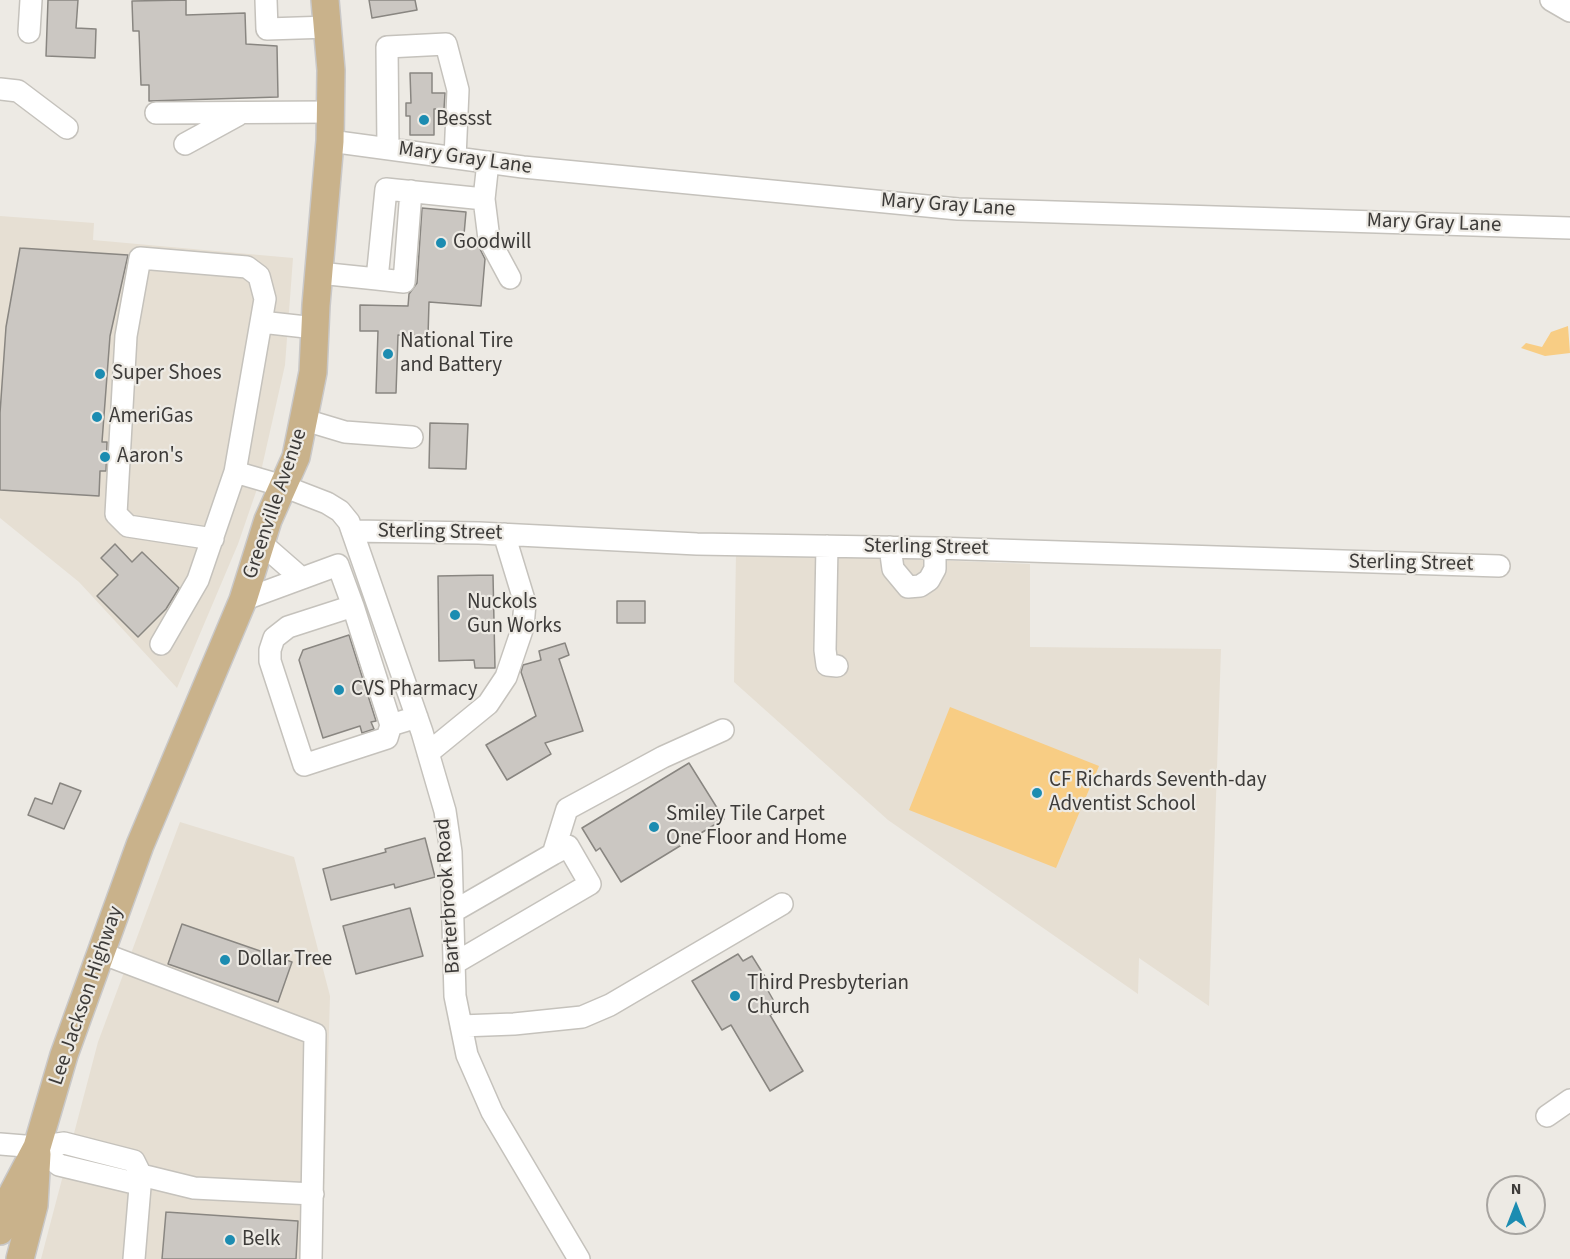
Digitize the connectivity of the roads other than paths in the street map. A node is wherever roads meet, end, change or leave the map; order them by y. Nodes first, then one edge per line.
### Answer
1 (31, 0) edge
2 (266, 0) edge
3 (325, 0) edge
4 (1551, 0) edge
5 (1570, 11) edge
6 (328, 27) junction
7 (29, 32) dead end
8 (0, 89) edge
9 (331, 112) junction
10 (156, 113) dead end
11 (242, 113) junction
12 (68, 128) dead end
13 (330, 141) junction
14 (185, 144) dead end
15 (388, 148) junction
16 (455, 158) junction
17 (488, 162) junction
18 (484, 199) junction
19 (1570, 228) edge
20 (319, 273) junction
21 (510, 278) dead end
22 (261, 322) junction
23 (315, 328) junction
24 (304, 420) junction
25 (412, 436) dead end
26 (236, 472) junction
27 (283, 486) junction
28 (352, 531) junction
29 (504, 534) junction
30 (213, 539) junction
31 (261, 543) junction
32 (827, 546) junction
33 (890, 547) junction
34 (935, 548) junction
35 (1499, 566) dead end
36 (300, 577) junction
37 (243, 600) junction
38 (353, 606) junction
39 (161, 644) dead end
40 (837, 666) dead end
41 (417, 717) junction
42 (391, 725) junction
43 (723, 730) dead end
44 (428, 753) junction
45 (140, 845) joint
46 (553, 854) junction
47 (782, 904) dead end
48 (454, 911) junction
49 (101, 954) junction
50 (455, 963) junction
51 (461, 1026) junction
52 (1570, 1100) edge
53 (1547, 1116) dead end
54 (0, 1144) edge
55 (37, 1147) junction
56 (141, 1175) junction
57 (313, 1194) junction
58 (0, 1231) edge
59 (20, 1259) edge
60 (134, 1259) edge
61 (311, 1259) edge
62 (579, 1259) edge

1 - 7 street
2 - 6 street
3 - 6 main road, Greenville Avenue
4 - 5 street
6 - 9 main road, Greenville Avenue
8 - 12 street
9 - 11 street
9 - 13 main road, Greenville Avenue
10 - 11 street
11 - 14 street
13 - 15 street, Mary Gray Lane
13 - 20 main road, Greenville Avenue
15 - 16 street, Mary Gray Lane
15 - 16 street
16 - 17 street, Mary Gray Lane
17 - 18 street
17 - 19 street, Mary Gray Lane
18 - 20 street
18 - 21 street
20 - 23 main road, Greenville Avenue
22 - 23 street
22 - 26 street
22 - 30 street
23 - 24 main road, Greenville Avenue
24 - 25 street
24 - 27 main road, Greenville Avenue
26 - 27 street, Barterbrook Road
26 - 30 street
27 - 28 street, Barterbrook Road
27 - 31 main road, Greenville Avenue
28 - 29 street, Sterling Street
28 - 41 street, Barterbrook Road
29 - 32 street, Sterling Street
29 - 44 street
30 - 39 street
31 - 36 street
31 - 37 main road, Greenville Avenue
32 - 33 street, Sterling Street
32 - 40 street
33 - 34 street, Sterling Street
33 - 34 street
34 - 35 street, Sterling Street
36 - 37 street
36 - 38 street
37 - 45 main road, Greenville Avenue
38 - 42 street
38 - 42 street
41 - 42 street
41 - 44 street, Barterbrook Road
43 - 46 street
44 - 48 street, Barterbrook Road
45 - 49 main road, Lee Jackson Highway
46 - 48 street
46 - 50 street
47 - 51 street
48 - 50 street, Barterbrook Road
49 - 55 main road, Lee Jackson Highway
49 - 57 street
50 - 51 street, Barterbrook Road
51 - 62 street, Barterbrook Road
52 - 53 street
54 - 55 street
55 - 56 street
55 - 58 main road, Lee Jackson Highway
55 - 59 main road, Lee Jackson Highway
56 - 57 street
56 - 60 street
57 - 61 street

